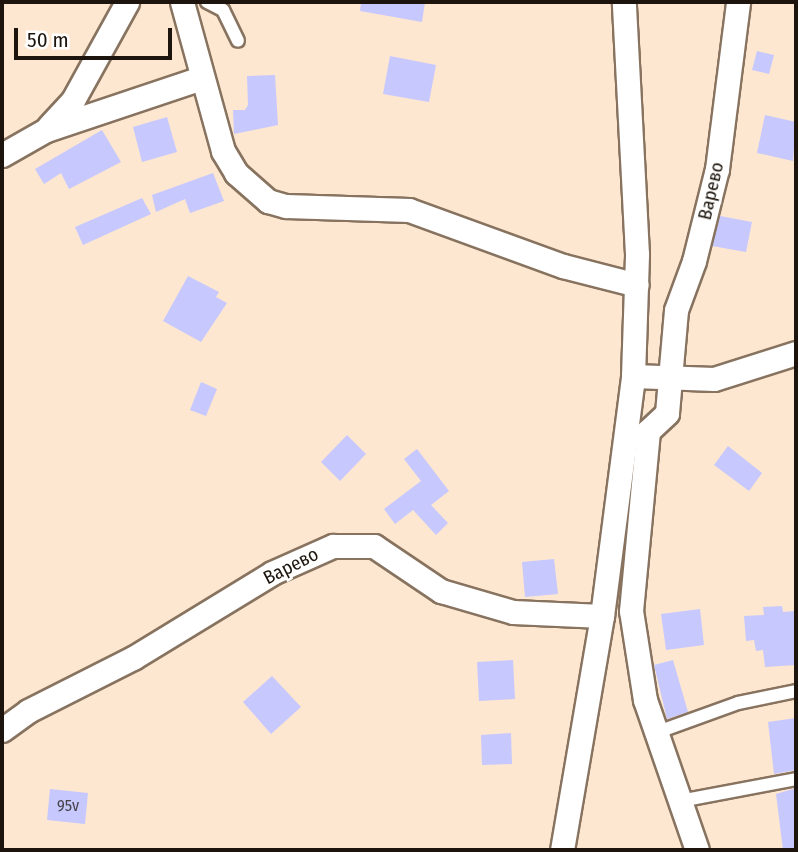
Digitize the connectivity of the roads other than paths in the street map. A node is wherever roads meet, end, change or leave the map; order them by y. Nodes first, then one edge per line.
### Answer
1 (127, 2) edge
2 (182, 2) edge
3 (207, 2) edge
4 (624, 2) edge
5 (738, 2) edge
6 (238, 41) dead end
7 (201, 78) junction
8 (46, 130) junction
9 (2, 155) edge
10 (637, 285) junction
11 (796, 353) edge
12 (633, 376) junction
13 (674, 377) junction
14 (602, 616) junction
15 (796, 691) edge
16 (2, 730) edge
17 (655, 733) junction
18 (796, 779) edge
19 (680, 801) junction
20 (562, 850) edge
21 (697, 850) edge

1 - 8 street
2 - 7 street
3 - 6 lane
4 - 10 street
5 - 13 street, Варево
7 - 8 street
7 - 10 street
8 - 9 street
10 - 12 street
11 - 13 street
12 - 13 street
12 - 14 street
13 - 17 street, Варево
14 - 16 street, Варево
14 - 20 street
15 - 17 lane
17 - 19 street, Варево
18 - 19 lane
19 - 21 street, Варево

